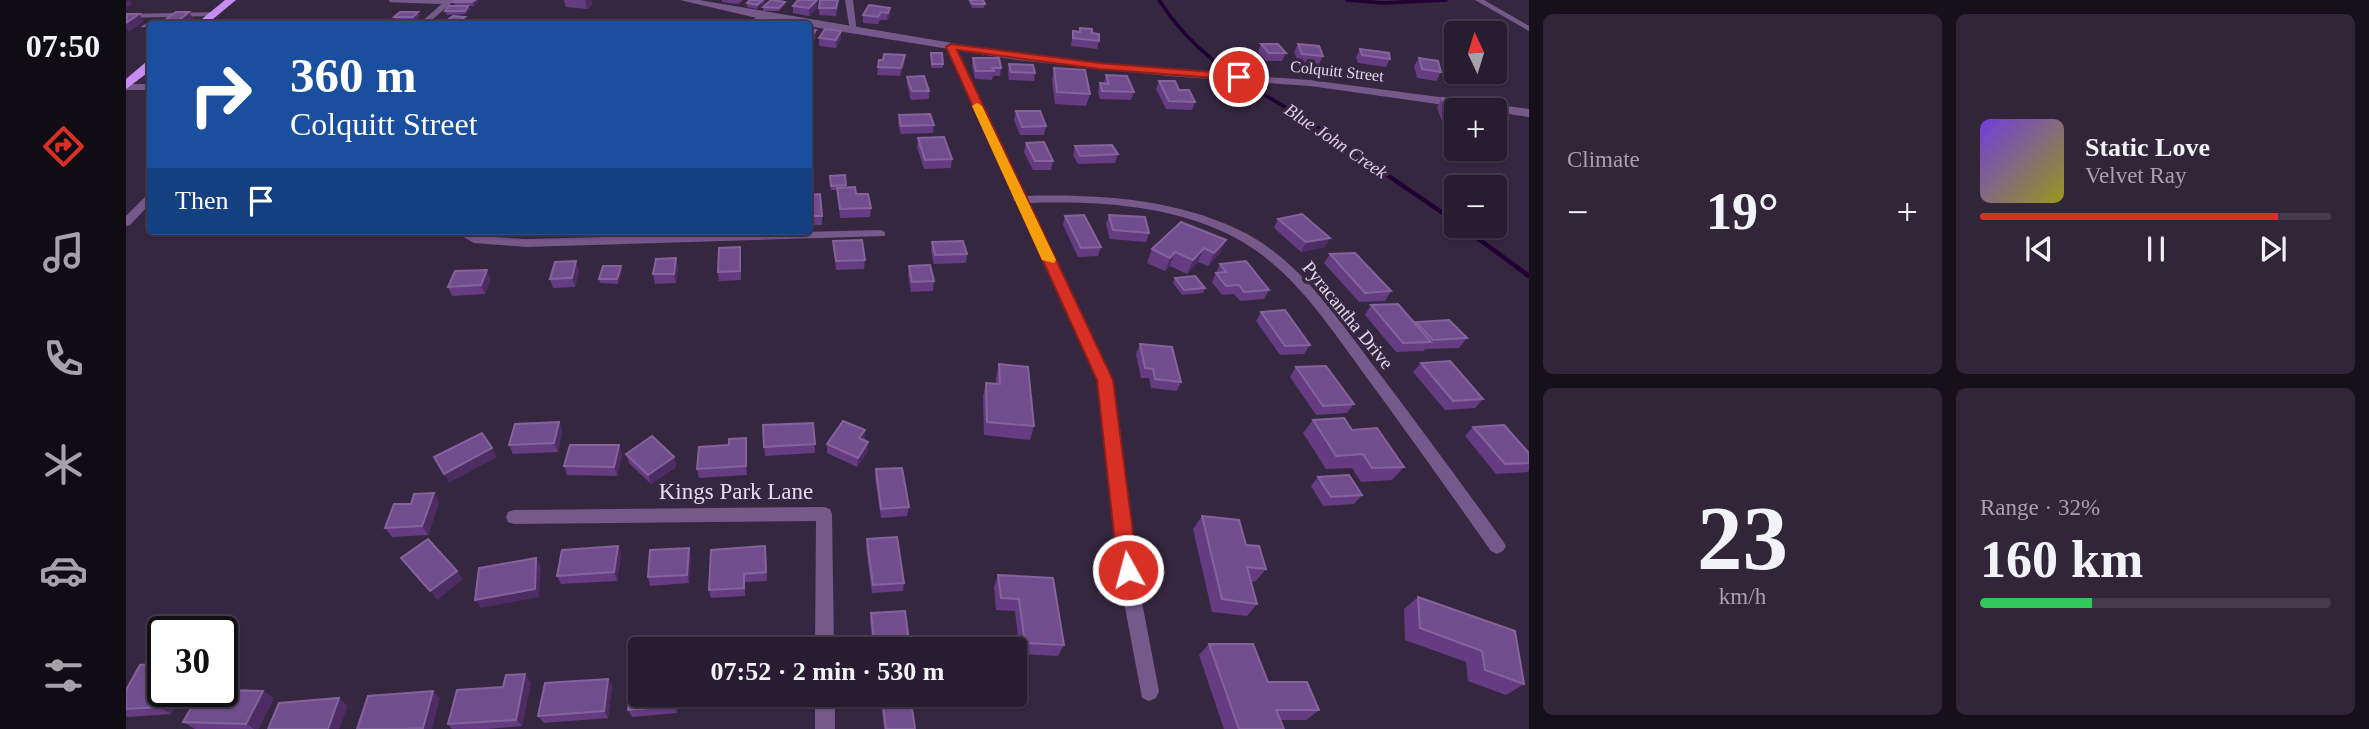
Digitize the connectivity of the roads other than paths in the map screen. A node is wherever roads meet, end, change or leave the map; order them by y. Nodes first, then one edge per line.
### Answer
1 (231, 0) edge
2 (391, 0) edge
3 (685, 0) edge
4 (849, 0) edge
5 (1479, 0) edge
6 (450, 1) edge
7 (214, 14) junction
8 (126, 16) edge
9 (205, 21) edge
10 (427, 21) edge
11 (800, 21) edge
12 (812, 23) edge
13 (1529, 29) edge
14 (855, 31) junction
15 (951, 47) junction
16 (147, 68) edge
17 (126, 86) edge
18 (147, 87) edge
19 (1529, 113) edge
20 (147, 201) edge
21 (1019, 201) junction
22 (126, 223) edge
23 (881, 234) dead end
24 (466, 235) edge
25 (514, 517) dead end
26 (1497, 546) dead end
27 (825, 637) edge
28 (1149, 691) dead end
29 (825, 707) edge
30 (825, 729) edge

1 - 7 highway
2 - 6 lane
3 - 11 street, Colquitt Street
4 - 14 street
5 - 13 street
6 - 10 street
7 - 8 street
7 - 9 highway
12 - 14 street, Colquitt Street
14 - 15 street, Colquitt Street
15 - 19 street, Colquitt Street
15 - 21 street
16 - 17 highway
17 - 18 street
20 - 22 street
21 - 26 street, Pyracantha Drive
21 - 28 street
23 - 24 street
25 - 27 street, Kings Park Lane
29 - 30 street

